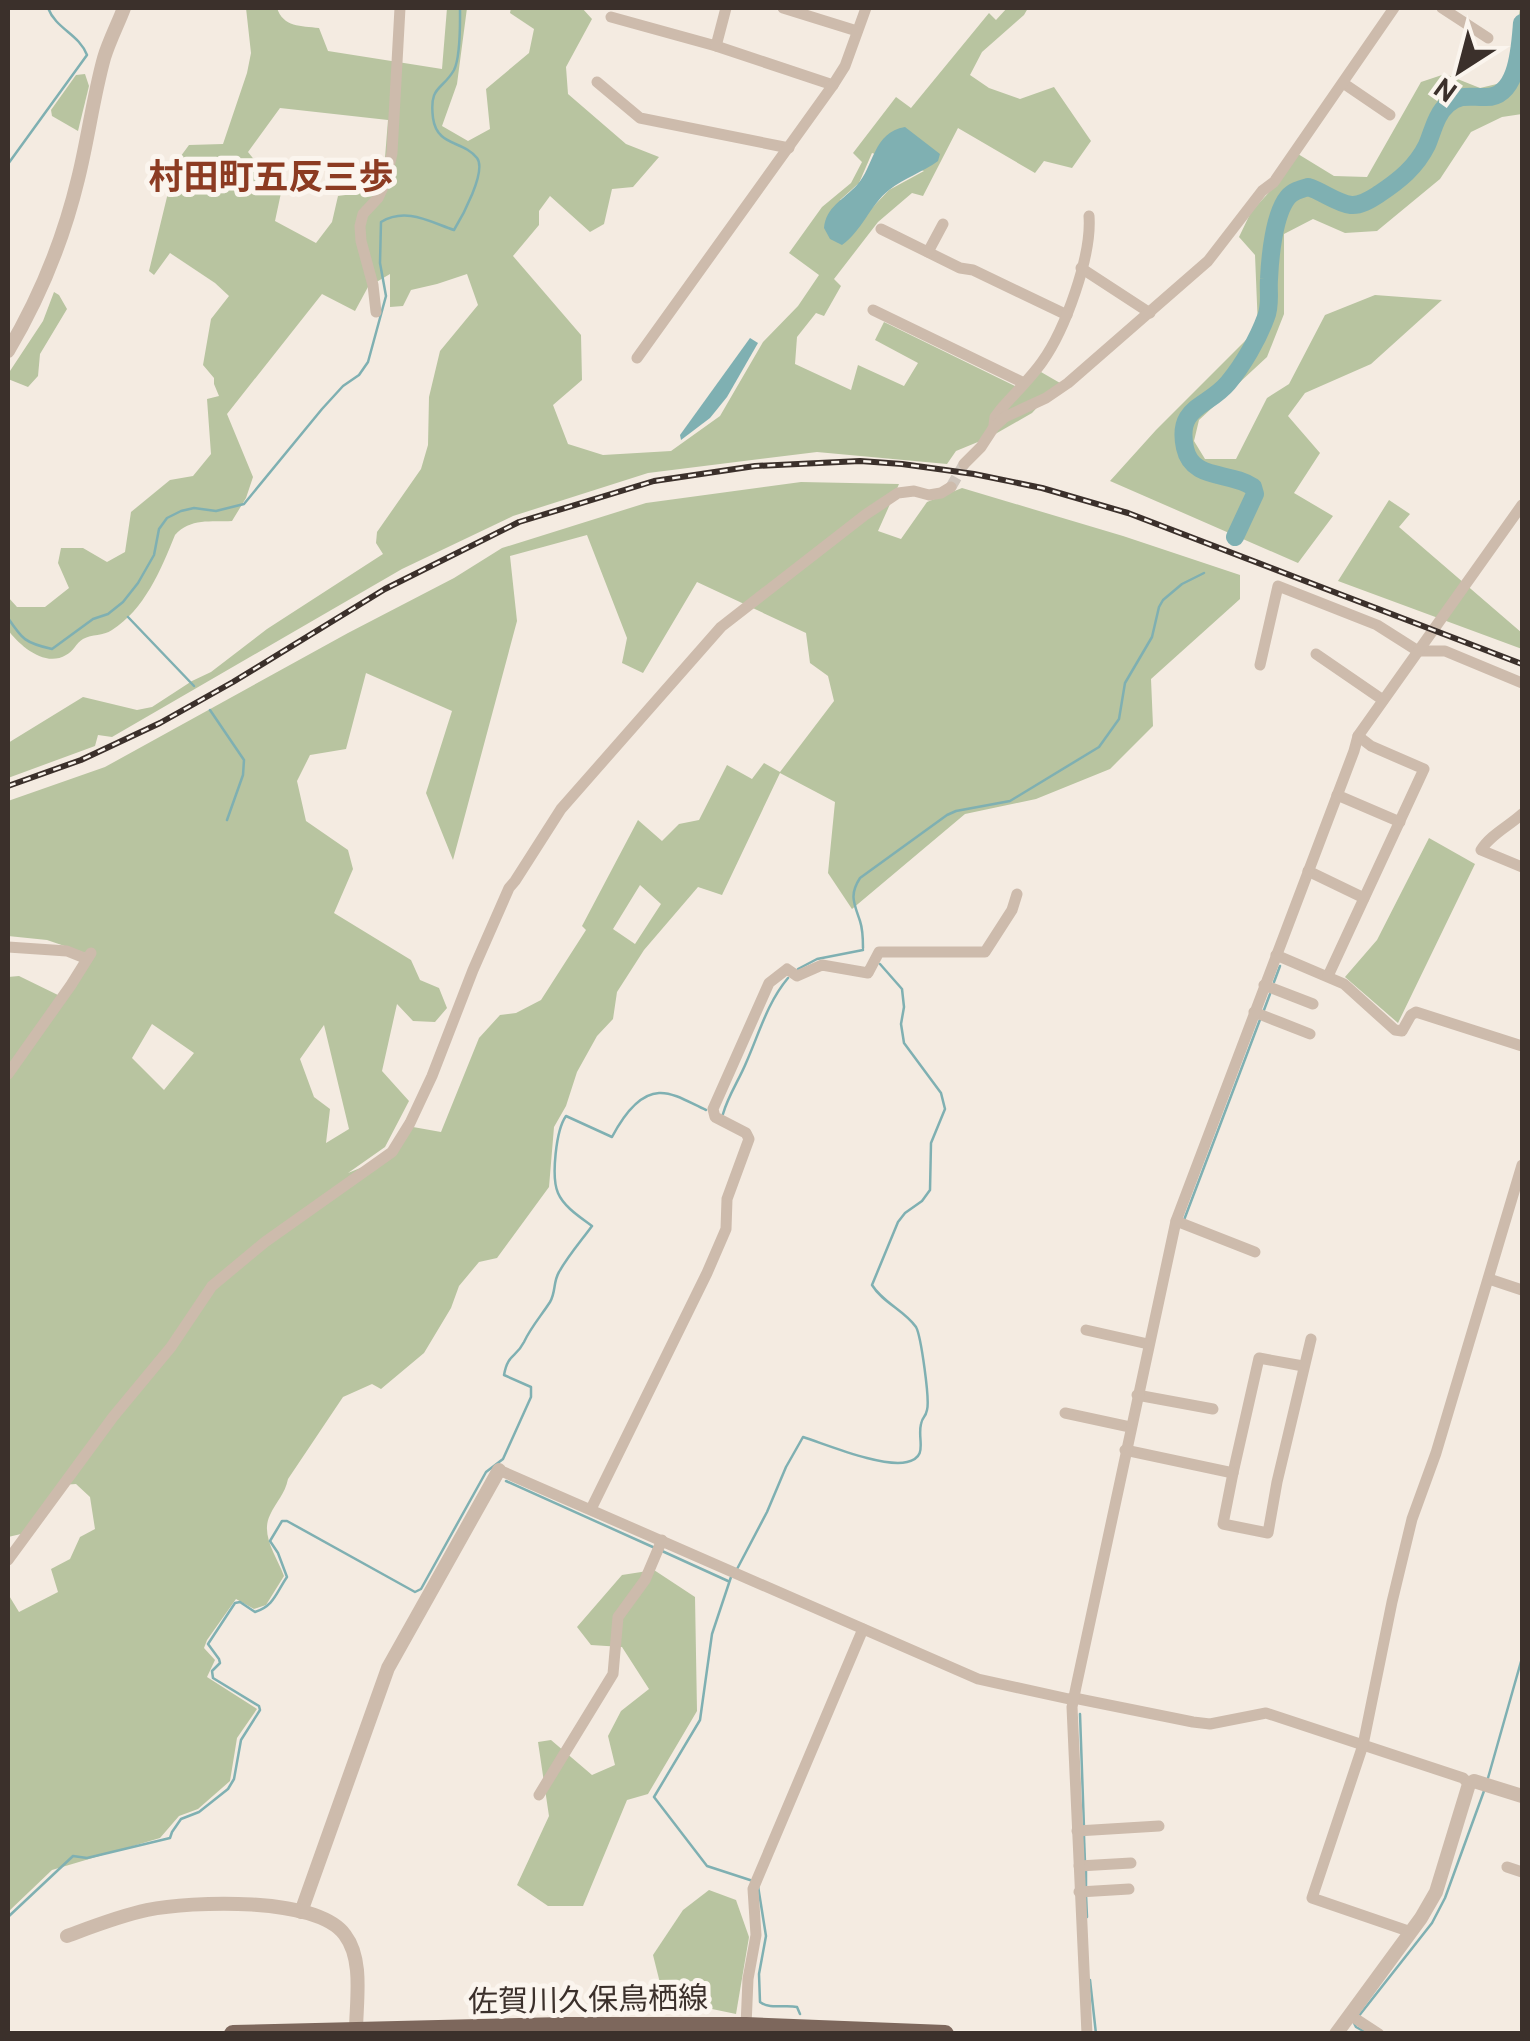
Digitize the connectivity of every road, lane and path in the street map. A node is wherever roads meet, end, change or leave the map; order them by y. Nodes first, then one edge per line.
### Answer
1 (124, 8) edge
2 (400, 8) edge
3 (726, 8) edge
4 (784, 8) edge
5 (866, 8) edge
6 (1394, 8) edge
7 (1442, 8) edge
8 (611, 17) dead end
9 (857, 31) junction
10 (1488, 38) dead end
11 (716, 46) junction
12 (597, 82) dead end
13 (1343, 82) junction
14 (834, 85) junction
15 (1390, 115) dead end
16 (789, 148) junction
17 (1089, 216) dead end
18 (943, 224) dead end
19 (882, 229) dead end
20 (928, 252) junction
21 (1081, 268) junction
22 (873, 310) dead end
23 (376, 312) dead end
24 (1150, 313) junction
25 (1067, 315) junction
26 (8, 351) edge
27 (637, 358) dead end
28 (1024, 384) junction
29 (994, 427) junction
30 (964, 464) tunnel mouth
31 (951, 487) dead end
32 (1522, 506) edge
33 (1418, 651) junction
34 (1316, 654) dead end
35 (1260, 665) dead end
36 (1522, 682) edge
37 (1382, 700) junction
38 (1358, 736) junction
39 (1337, 795) junction
40 (1522, 814) edge
41 (1400, 822) junction
42 (1522, 867) edge
43 (1308, 872) junction
44 (1018, 894) dead end
45 (1364, 898) junction
46 (8, 946) edge
47 (1276, 954) junction
48 (1328, 976) junction
49 (1264, 985) junction
50 (1313, 1004) dead end
51 (1254, 1012) junction
52 (1310, 1034) dead end
53 (1522, 1046) edge
54 (8, 1074) edge
55 (1522, 1166) edge
56 (1176, 1221) junction
57 (1255, 1252) dead end
58 (1488, 1279) junction
59 (1522, 1290) edge
60 (1086, 1330) dead end
61 (1311, 1339) dead end
62 (1148, 1344) junction
63 (1303, 1366) junction
64 (1137, 1395) junction
65 (1213, 1410) dead end
66 (1065, 1413) dead end
67 (1130, 1426) junction
68 (1125, 1450) junction
69 (499, 1470) joint
70 (1234, 1473) junction
71 (591, 1509) junction
72 (662, 1540) junction
73 (8, 1560) edge
74 (864, 1629) junction
75 (1074, 1698) junction
76 (1363, 1745) junction
77 (1480, 1785) junction
78 (539, 1795) dead end
79 (1522, 1796) edge
80 (1159, 1826) dead end
81 (1084, 1831) junction
82 (1131, 1863) dead end
83 (1084, 1866) junction
84 (1507, 1867) dead end
85 (1522, 1872) edge
86 (1130, 1889) dead end
87 (1086, 1892) junction
88 (301, 1912) junction
89 (1411, 1932) junction
90 (67, 1936) dead end
91 (1355, 2018) junction
92 (746, 2026) junction
93 (788, 2030) edge
94 (356, 2032) edge
95 (383, 2032) edge
96 (233, 2034) edge
97 (944, 2034) edge
98 (1087, 2034) edge
99 (1336, 2034) edge
100 (1379, 2034) edge

1 - 26 street
2 - 23 street
3 - 11 street
4 - 9 street
5 - 9 street
6 - 13 street
7 - 10 street
8 - 11 street
9 - 14 street
11 - 14 street
12 - 16 street
13 - 15 street
13 - 24 street
14 - 16 street
16 - 27 street
17 - 21 street
18 - 20 street
19 - 20 street
20 - 25 street
21 - 24 street
21 - 25 street
22 - 28 street
24 - 29 street
25 - 28 street
28 - 29 street
29 - 30 street
31 - 73 street
32 - 33 street
33 - 35 street
33 - 36 street
33 - 37 street
34 - 37 street
37 - 38 street
38 - 39 street
38 - 41 street
39 - 41 street
39 - 43 street
40 - 42 street
41 - 45 street
43 - 45 street
43 - 47 street
44 - 71 street
45 - 48 street
46 - 54 street
47 - 48 street
47 - 49 street
48 - 53 street
49 - 50 street
49 - 51 street
51 - 52 street
51 - 56 street
55 - 58 street
56 - 57 street
56 - 62 street
58 - 59 street
58 - 76 street
60 - 62 street
61 - 63 street
62 - 64 street
63 - 70 street
63 - 70 street
64 - 65 street
64 - 67 street
66 - 67 street
67 - 68 street
68 - 70 street
68 - 75 street
69 - 71 street
69 - 88 street
71 - 72 street
72 - 74 street
72 - 78 street
74 - 75 street
74 - 92 street
75 - 76 street
75 - 81 street
76 - 77 street
76 - 89 street
77 - 79 street
77 - 89 street
80 - 81 street
81 - 83 street
82 - 83 street
83 - 87 street
84 - 85 street
86 - 87 street
87 - 98 street
88 - 90 street
88 - 94 street
89 - 91 street
91 - 99 street
91 - 100 street
92 - 93 main road, 佐賀川久保鳥栖線
92 - 95 main road, 佐賀川久保鳥栖線
93 - 97 main road, 佐賀川久保鳥栖線
94 - 95 main road, 佐賀川久保鳥栖線
94 - 96 main road, 佐賀川久保鳥栖線

